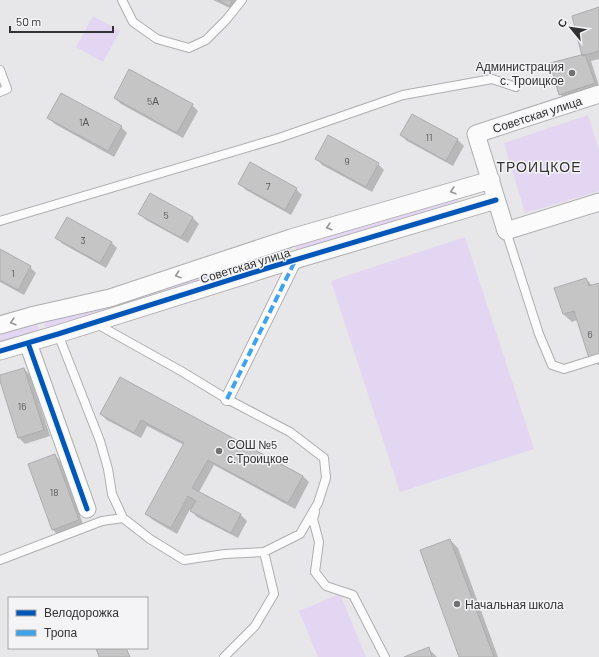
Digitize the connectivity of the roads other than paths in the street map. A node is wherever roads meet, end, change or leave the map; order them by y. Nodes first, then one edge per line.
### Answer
1 (122, 0) edge
2 (242, 0) edge
3 (0, 70) edge
4 (516, 87) dead end
5 (0, 92) edge
6 (599, 94) edge
7 (491, 180) junction
8 (496, 200) junction
9 (599, 202) edge
10 (0, 221) edge
11 (506, 231) junction
12 (291, 238) junction
13 (296, 259) junction
14 (35, 315) junction
15 (95, 322) junction
16 (0, 325) edge
17 (52, 336) junction
18 (28, 343) junction
19 (0, 351) edge
20 (599, 358) edge
21 (227, 399) junction
22 (318, 503) junction
23 (87, 509) dead end
24 (123, 518) junction
25 (264, 552) junction
26 (0, 560) edge
27 (224, 657) edge
28 (385, 657) edge

1 - 2 lane
3 - 5 lane
4 - 10 lane
6 - 7 street, Советская улица
7 - 8 street, Советская улица
7 -> 12 street, Советская улица
8 - 11 street, Советская улица
8 - 13 street, Советская улица
9 - 11 street
11 - 20 lane
12 - 13 street
12 -> 14 street, Советская улица
13 - 15 street, Советская улица
13 - 21 street
14 -> 16 street, Советская улица
14 - 17 street
15 - 17 street, Советская улица
15 - 21 lane
17 - 18 street, Советская улица
17 - 24 lane
18 - 19 street, Советская улица
18 - 23 street
21 - 22 lane
22 - 25 lane
22 - 28 lane
24 - 25 lane
24 - 26 lane
25 - 27 lane

